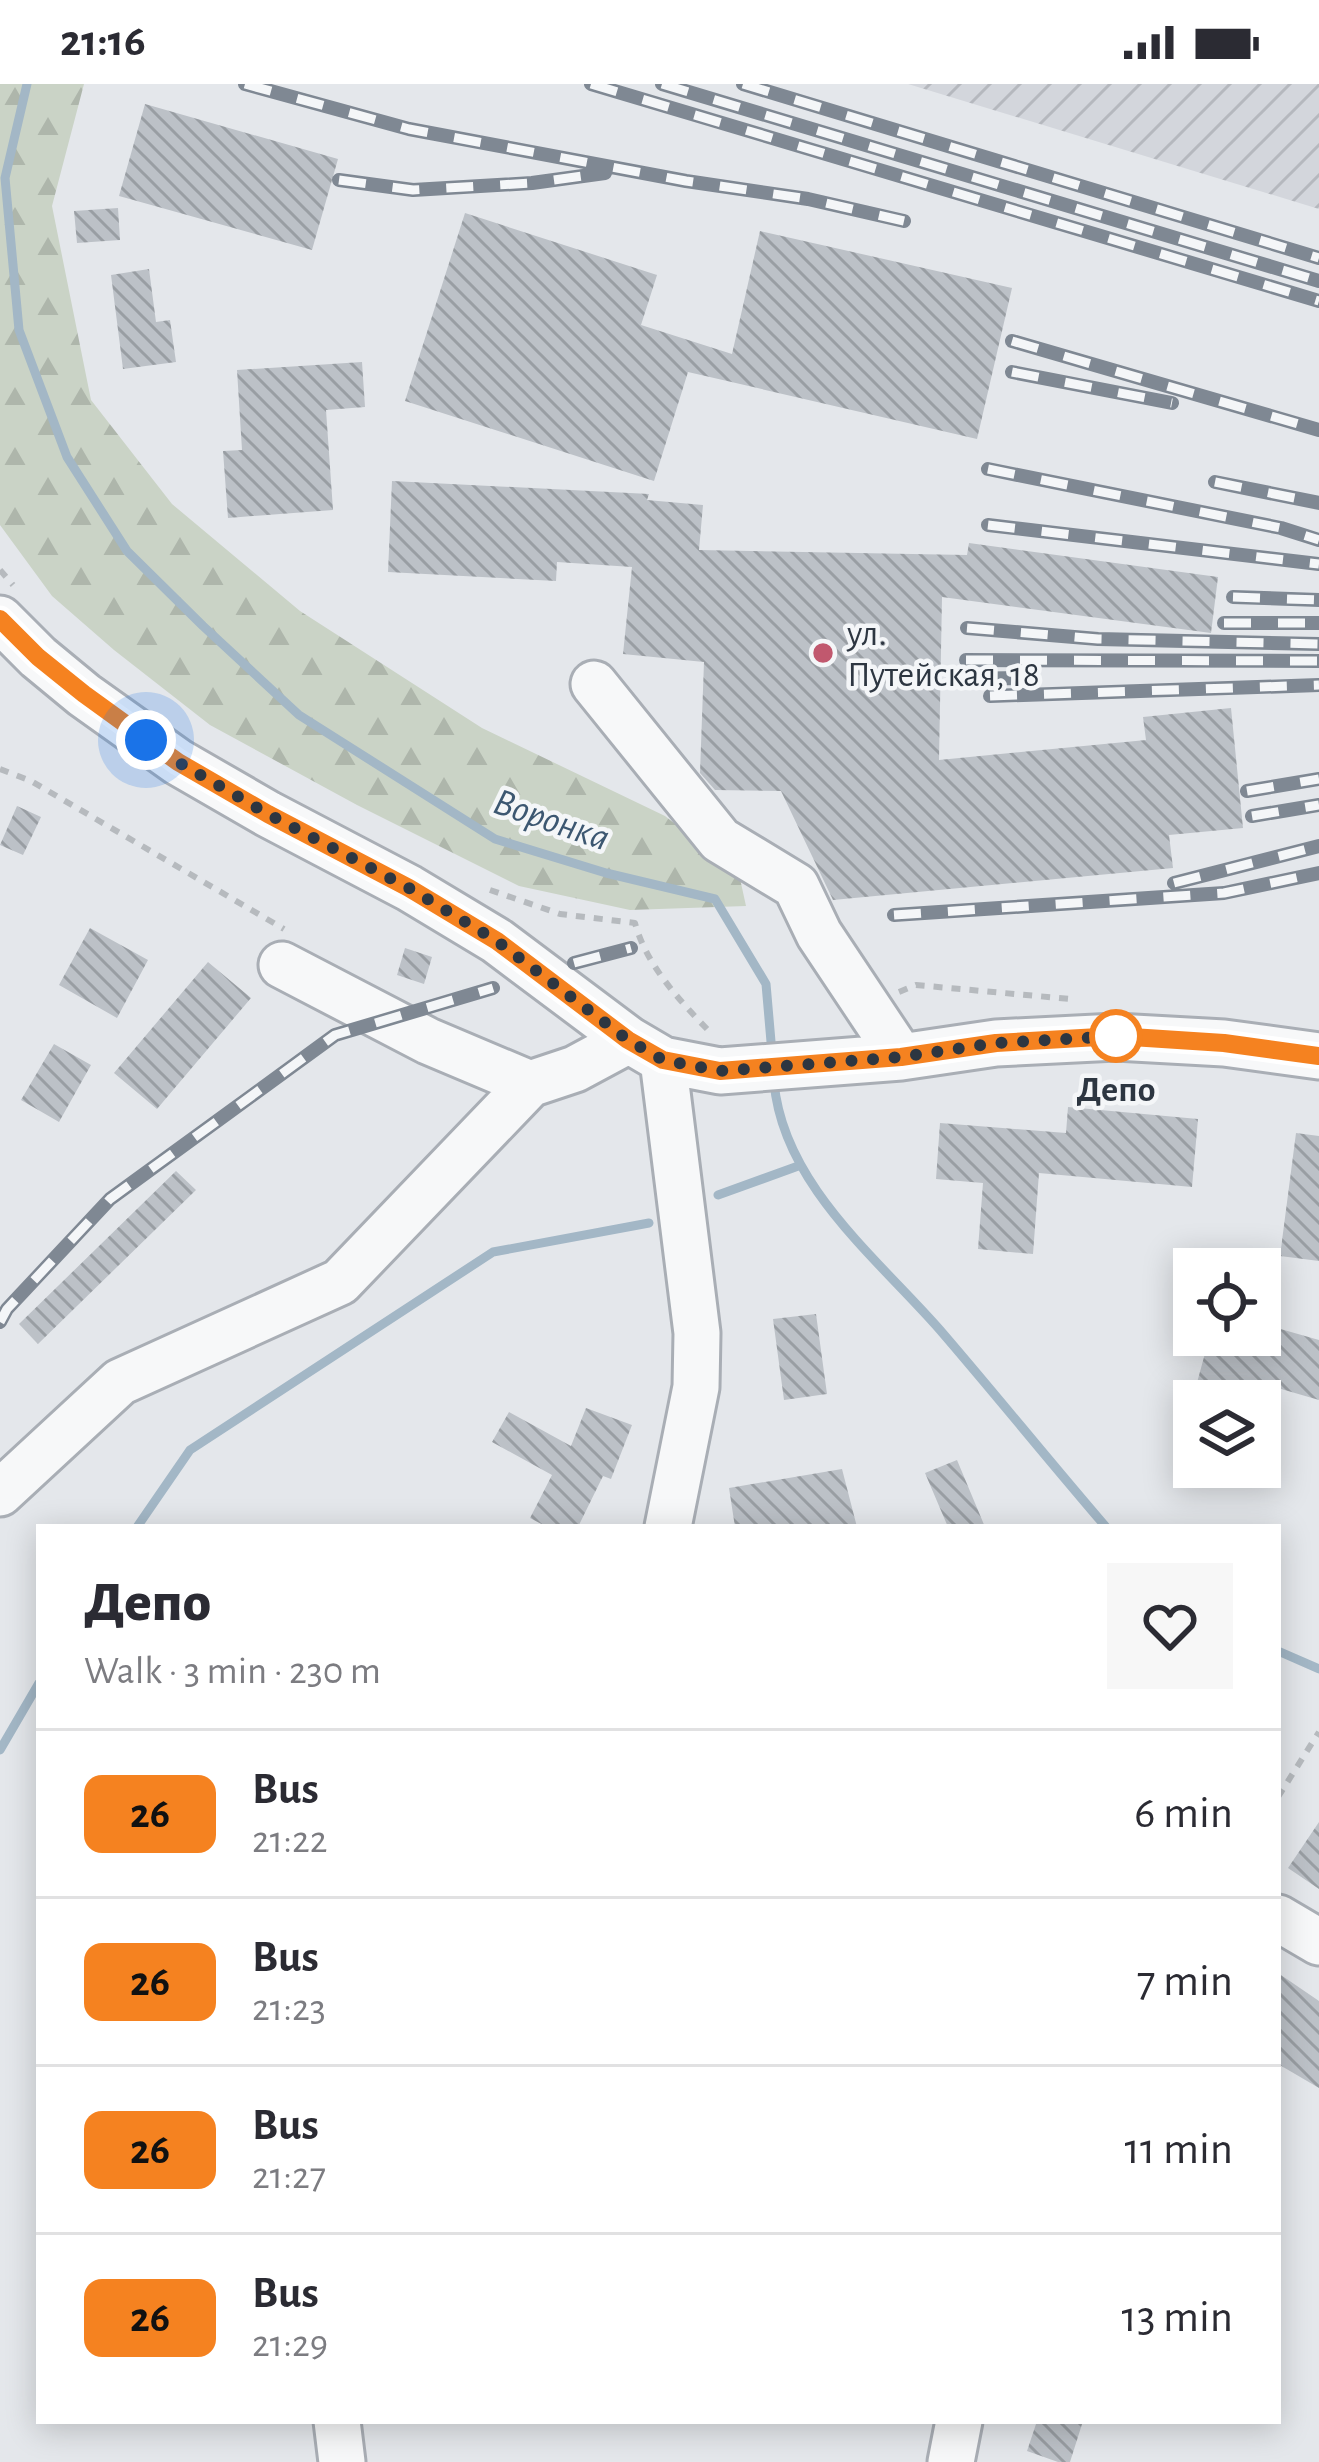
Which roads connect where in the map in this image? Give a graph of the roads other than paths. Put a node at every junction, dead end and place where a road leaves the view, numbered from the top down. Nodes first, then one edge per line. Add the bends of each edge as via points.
1 (7, 602) edge
2 (594, 684) dead end
3 (290, 951) road end
4 (646, 1050) junction
5 (1319, 1056) edge
6 (901, 1057) junction
7 (530, 1084) junction
8 (0, 1493) edge
9 (669, 1524) edge
10 (1281, 1920) edge
11 (1319, 1942) edge
12 (337, 2424) edge
13 (958, 2424) edge
14 (342, 2462) edge
15 (951, 2462) edge

1 - 4 street via 38,657 178,762 497,941
2 - 6 street via 720,840 796,886
3 - 7 street via 428,1041
4 - 6 street via 826,1064
4 - 7 street
4 - 9 street via 697,1333 696,1387
5 - 6 street via 1116,1036
7 - 8 street via 340,1282 120,1382
10 - 11 street
12 - 14 street
13 - 15 street

